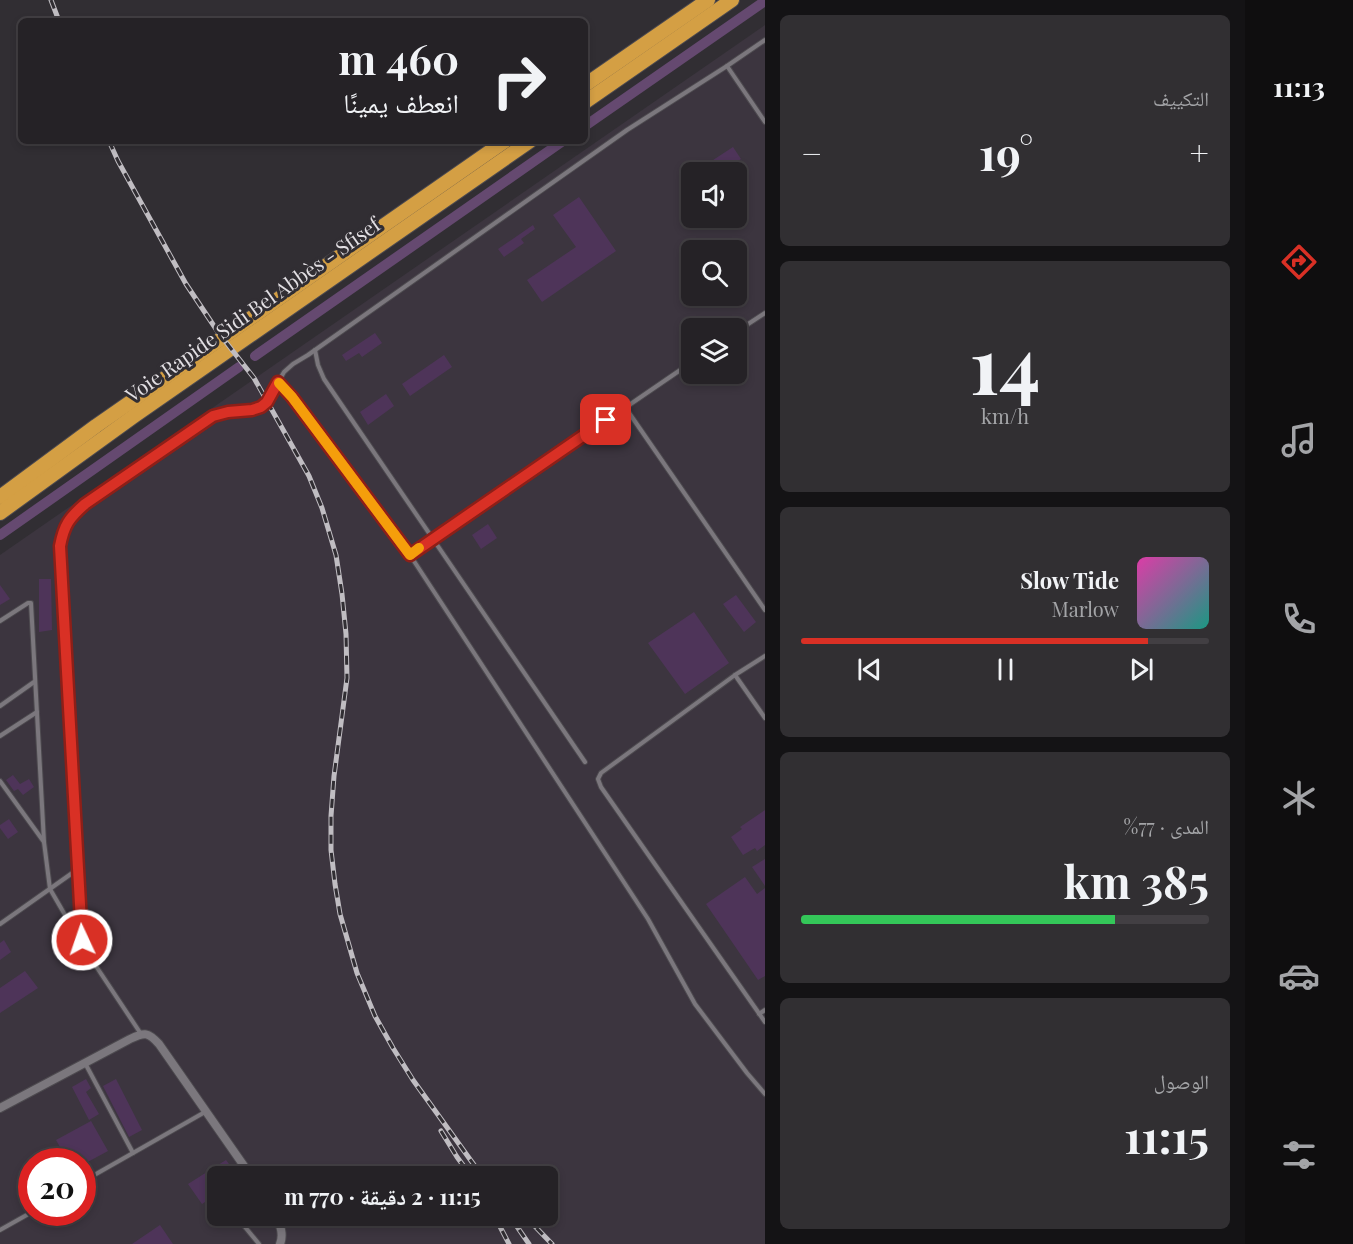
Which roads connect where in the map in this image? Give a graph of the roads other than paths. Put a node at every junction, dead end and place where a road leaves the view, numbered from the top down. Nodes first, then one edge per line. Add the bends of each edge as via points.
1 (708, 0) edge
2 (732, 0) edge
3 (765, 40) edge
4 (727, 66) junction
5 (588, 84) edge
6 (588, 100) edge
7 (765, 122) edge
8 (501, 144) edge
9 (526, 144) edge
10 (765, 313) edge
11 (747, 325) edge
12 (315, 350) junction
13 (681, 369) edge
14 (278, 382) junction
15 (625, 407) junction
16 (0, 497) edge
17 (0, 513) edge
18 (433, 538) junction
19 (410, 555) junction
20 (765, 610) edge
21 (0, 621) edge
22 (765, 656) edge
23 (735, 675) junction
24 (35, 681) junction
25 (0, 706) edge
26 (37, 711) junction
27 (765, 718) edge
28 (0, 736) edge
29 (585, 762) dead end
30 (0, 781) edge
31 (44, 842) junction
32 (78, 869) junction
33 (50, 889) junction
34 (0, 924) edge
35 (87, 954) junction
36 (765, 1010) edge
37 (759, 1014) junction
38 (765, 1022) edge
39 (141, 1034) junction
40 (84, 1063) junction
41 (765, 1094) edge
42 (0, 1108) edge
43 (206, 1111) junction
44 (133, 1153) junction
45 (244, 1166) edge
46 (96, 1174) edge
47 (18, 1220) edge
48 (280, 1226) edge
49 (245, 1227) dead end
50 (0, 1230) edge
51 (259, 1244) edge
52 (280, 1244) edge

1 - 5 highway
2 - 6 highway
3 - 4 lane
4 - 7 lane
4 - 12 lane via 627,130
8 - 16 highway, Voie Rapide Sidi Bel Abbès - Sfisef
9 - 17 highway, Voie Rapide Sidi Bel Abbès - Sfisef
10 - 11 lane
12 - 14 lane via 293,364
12 - 18 lane via 324,379
13 - 15 lane
14 - 19 lane
14 - 32 lane via 261,407 213,416 85,504 66,524 60,546
15 - 18 lane
15 - 20 lane
18 - 19 lane
18 - 29 lane
19 - 41 lane via 648,919 695,1005
21 - 24 lane via 31,603
22 - 23 lane
23 - 27 lane
23 - 37 lane via 598,779
24 - 25 lane
24 - 26 lane
26 - 28 lane
26 - 31 lane
30 - 31 lane
31 - 33 lane
32 - 33 lane
32 - 35 lane via 82,940
33 - 34 lane
33 - 35 lane
35 - 39 lane
36 - 37 lane
37 - 38 lane
39 - 40 street
39 - 43 street via 154,1038
40 - 42 street
40 - 44 lane
43 - 44 lane
43 - 45 street
44 - 46 lane
47 - 50 lane
48 - 52 street
49 - 51 lane

